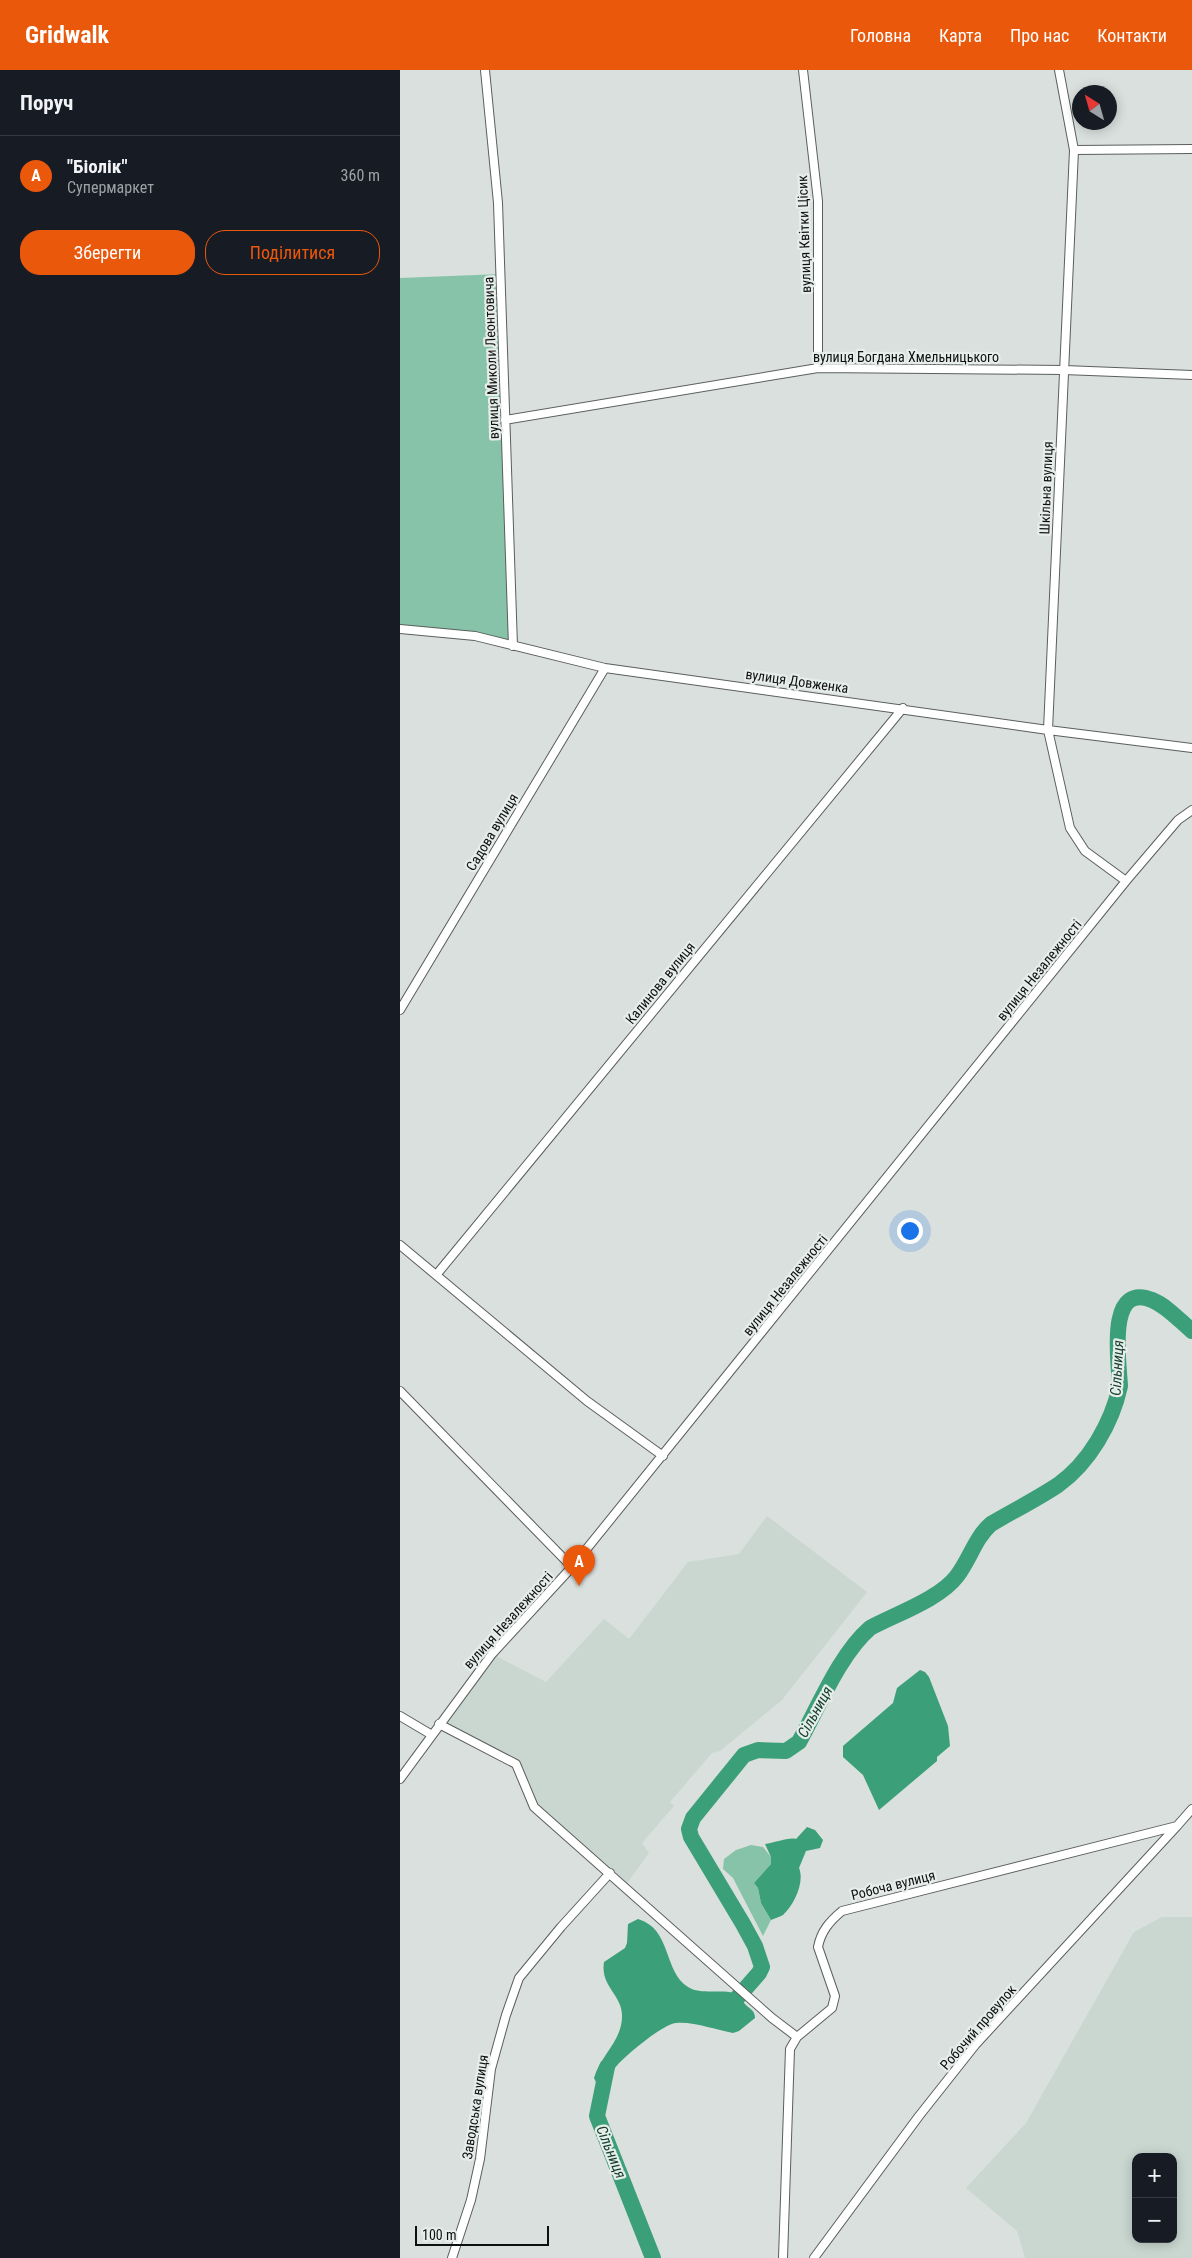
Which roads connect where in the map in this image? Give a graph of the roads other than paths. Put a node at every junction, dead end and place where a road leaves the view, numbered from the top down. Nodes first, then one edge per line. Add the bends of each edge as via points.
1 (485, 70) edge
2 (803, 70) edge
3 (1059, 70) edge
4 (1192, 149) edge
5 (1074, 150) junction
6 (818, 368) junction
7 (1064, 370) junction
8 (1192, 375) edge
9 (505, 420) junction
10 (400, 629) edge
11 (514, 646) junction
12 (605, 668) junction
13 (903, 708) junction
14 (1048, 730) junction
15 (1192, 748) edge
16 (1192, 810) edge
17 (1126, 881) junction
18 (400, 1010) edge
19 (400, 1245) edge
20 (437, 1274) junction
21 (400, 1391) edge
22 (663, 1456) junction
23 (572, 1567) junction
24 (400, 1716) edge
25 (439, 1724) junction
26 (432, 1735) junction
27 (400, 1779) edge
28 (1192, 1809) edge
29 (1177, 1826) junction
30 (610, 1873) junction
31 (797, 2037) junction
32 (452, 2258) edge
33 (783, 2258) edge
34 (814, 2258) edge

1 - 9 street, вулиця Миколи Леонтовича via 498,204
2 - 6 street, вулиця Квітки Цісик via 818,201
3 - 5 street, Шкільна вулиця
4 - 5 street
5 - 7 street, Шкільна вулиця
6 - 7 street, вулиця Богдана Хмельницького
6 - 9 street, вулиця Богдана Хмельницького
7 - 8 street, вулиця Богдана Хмельницького
7 - 14 street, Шкільна вулиця
9 - 11 street, вулиця Миколи Леонтовича
10 - 11 street, вулиця Довженка via 475,636
11 - 12 street, вулиця Довженка
12 - 13 street, вулиця Довженка
12 - 18 street, Садова вулиця
13 - 14 street, вулиця Довженка
13 - 20 street, Калинова вулиця
14 - 15 street, вулиця Довженка
14 - 17 street, Шкільна вулиця via 1070,828 1086,851
16 - 17 street, вулиця Незалежності via 1178,820
17 - 22 street, вулиця Незалежності
19 - 20 street
20 - 22 street via 588,1400
21 - 23 street
22 - 23 street, вулиця Незалежності
23 - 25 street, вулиця Незалежності via 492,1654
24 - 26 street
25 - 26 street, вулиця Незалежності
25 - 30 street via 516,1764 534,1807
26 - 27 street, вулиця Незалежності
28 - 29 street
29 - 31 street, Робоча вулиця via 842,1911 830,1921 818,1947 835,1996 832,2008
29 - 34 street, Робочий провулок via 976,2044
30 - 31 street
30 - 32 street, Заводська вулиця via 520,1978 491,2069 480,2159
31 - 33 street via 790,2049

